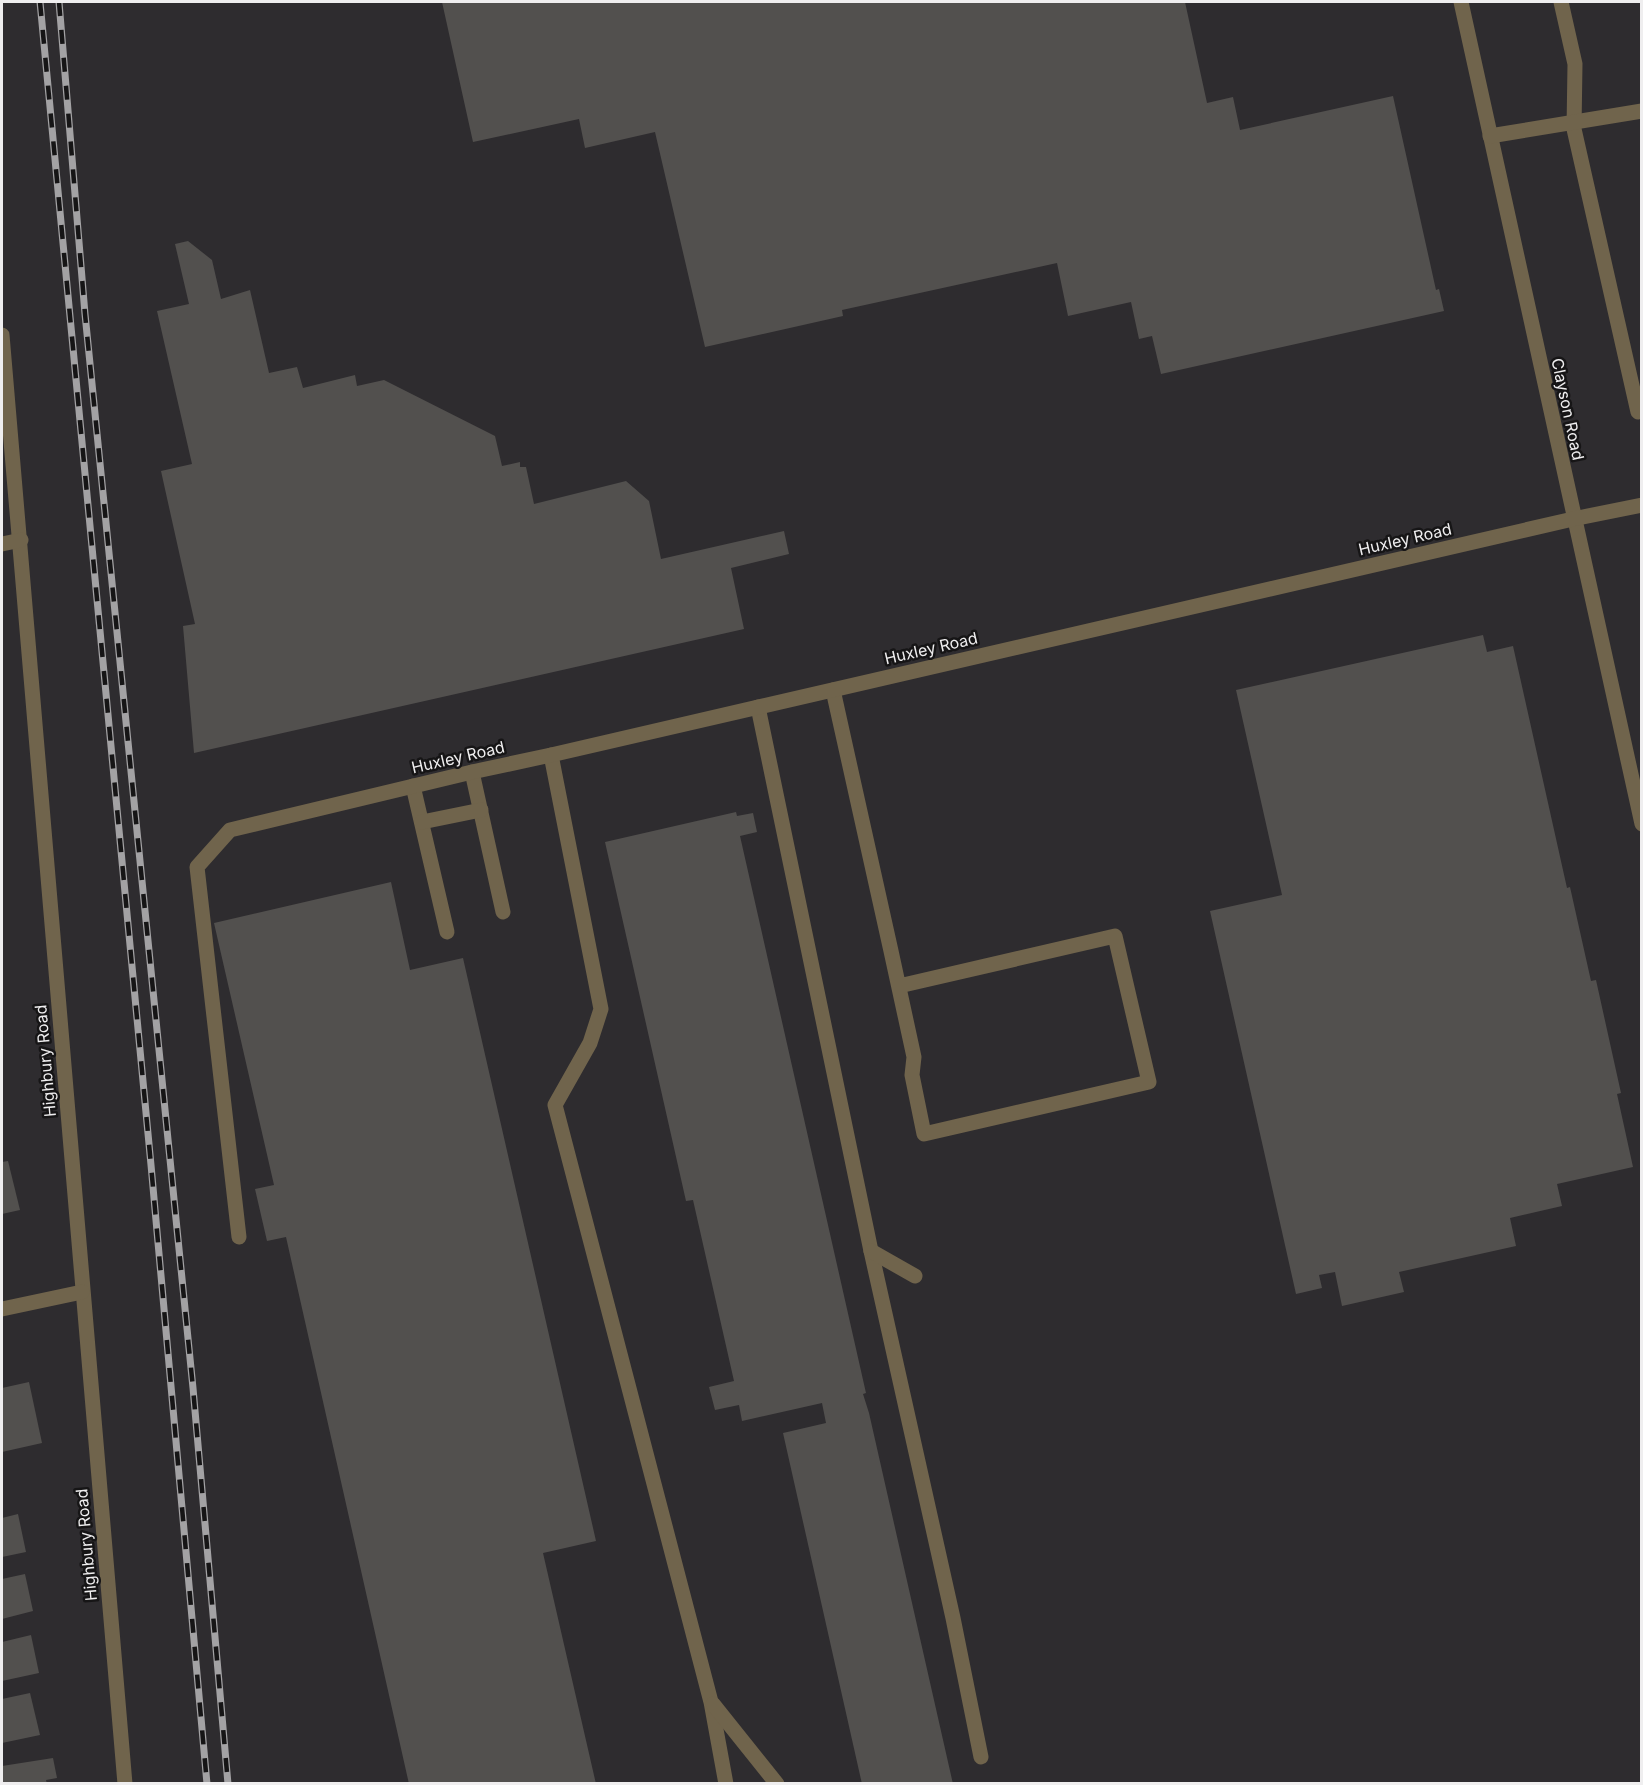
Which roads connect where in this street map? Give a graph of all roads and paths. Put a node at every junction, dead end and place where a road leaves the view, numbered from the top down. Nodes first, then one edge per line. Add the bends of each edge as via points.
1 (1461, 2) edge
2 (1561, 2) edge
3 (1641, 111) edge
4 (1574, 123) junction
5 (1490, 136) junction
6 (2, 334) edge
7 (1638, 412) dead end
8 (1641, 505) edge
9 (1574, 519) junction
10 (21, 540) junction
11 (2, 544) edge
12 (833, 690) junction
13 (758, 707) junction
14 (551, 755) junction
15 (472, 772) junction
16 (414, 786) junction
17 (481, 810) junction
18 (422, 822) junction
19 (1641, 824) edge
20 (503, 912) dead end
21 (447, 932) dead end
22 (899, 986) junction
23 (239, 1237) dead end
24 (871, 1251) junction
25 (915, 1276) dead end
26 (82, 1292) junction
27 (2, 1309) edge
28 (711, 1702) junction
29 (981, 1757) dead end
30 (125, 1784) edge
31 (726, 1784) edge
32 (777, 1784) edge

1 - 5 street, Clayson Road
2 - 4 street via 1575,64
3 - 4 street
4 - 5 street
4 - 7 street
5 - 9 street, Clayson Road
6 - 10 street, Highbury Road
8 - 9 street, Huxley Road
9 - 12 street, Huxley Road
9 - 19 street, Clayson Road
10 - 11 street
10 - 26 street, Highbury Road
12 - 13 street, Huxley Road
12 - 22 street
13 - 14 street, Huxley Road
13 - 24 street
14 - 15 street, Huxley Road
14 - 28 street via 601,1009 590,1043 555,1105
15 - 16 street, Huxley Road
15 - 17 street
16 - 18 street
16 - 23 street, Huxley Road via 230,830 197,867
17 - 18 street
17 - 20 street
18 - 21 street
22 - 22 street via 924,1134 1149,1082 1115,936
24 - 25 street
24 - 29 street
26 - 27 street
26 - 30 street, Highbury Road
28 - 31 street
28 - 32 street

